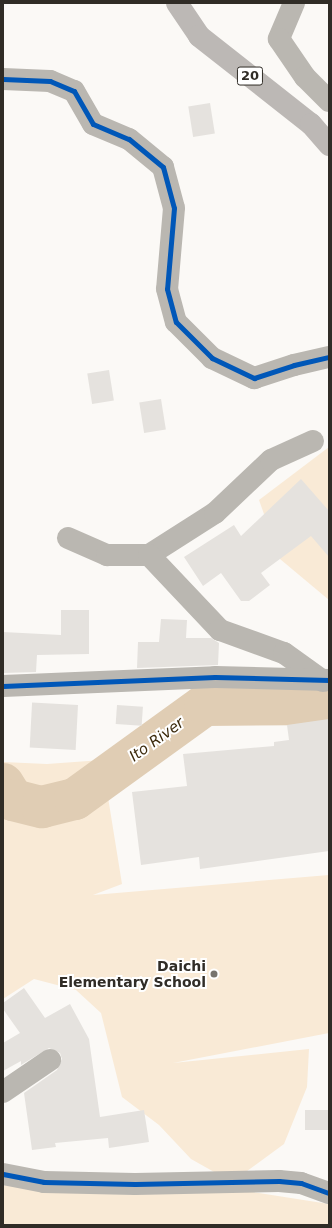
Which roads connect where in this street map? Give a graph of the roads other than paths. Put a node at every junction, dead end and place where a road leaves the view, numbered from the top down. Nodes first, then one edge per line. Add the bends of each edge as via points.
1 (177, 3) edge
2 (294, 3) edge
3 (3, 79) edge
4 (329, 101) edge
5 (329, 145) edge
6 (329, 357) edge
7 (313, 440) dead end
8 (68, 538) dead end
9 (149, 555) junction
10 (326, 680) edge
11 (3, 686) edge
12 (50, 1060) dead end
13 (3, 1092) edge
14 (3, 1174) edge
15 (329, 1193) edge

1 - 5 main road, 20 via 199,36 311,124
2 - 4 street via 279,39 305,76
3 - 6 street via 50,81 74,91 93,124 129,139 163,167 174,208 167,289 176,322 212,358 254,378 294,364
7 - 9 street via 271,460 215,513
8 - 9 street via 107,554
9 - 10 street via 220,630 284,653
10 - 11 street via 215,677
12 - 13 street
14 - 15 street via 44,1182 279,1181 301,1183

